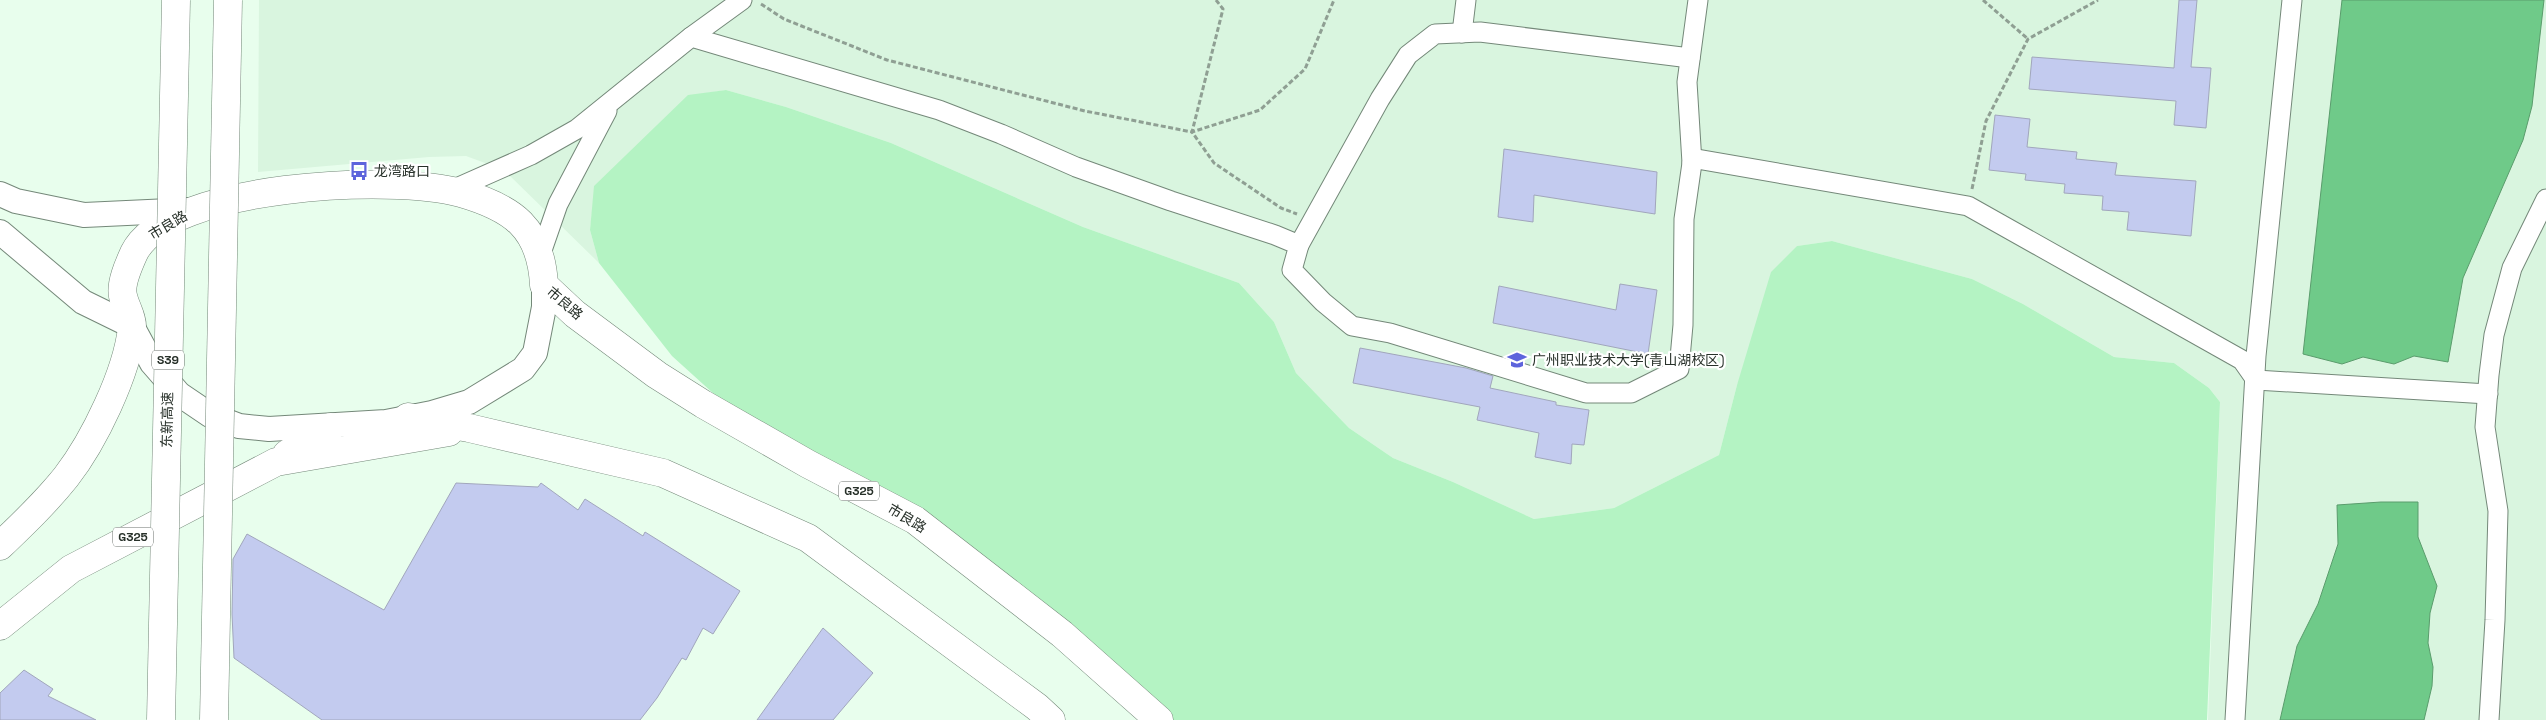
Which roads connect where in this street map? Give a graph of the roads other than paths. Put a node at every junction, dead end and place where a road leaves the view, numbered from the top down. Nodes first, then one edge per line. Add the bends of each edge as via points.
1 (176, 0) edge
2 (228, 0) edge
3 (742, 0) edge
4 (1466, 0) edge
5 (1698, 0) edge
6 (2292, 0) edge
7 (1462, 33) junction
8 (691, 37) junction
9 (1690, 58) junction
10 (614, 101) junction
11 (1692, 163) junction
12 (452, 190) junction
13 (0, 194) edge
14 (2546, 200) edge
15 (193, 210) junction
16 (0, 232) edge
17 (1299, 245) junction
18 (540, 256) junction
19 (544, 285) junction
20 (132, 326) junction
21 (2256, 380) junction
22 (2488, 394) junction
23 (408, 418) junction
24 (332, 427) junction
25 (468, 428) junction
26 (276, 462) junction
27 (0, 546) edge
28 (0, 626) edge
29 (161, 720) edge
30 (214, 720) edge
31 (1051, 720) edge
32 (1159, 720) edge
33 (2235, 720) edge
34 (2489, 720) edge

1 - 29 highway, 东新高速 / S39, bridge
2 - 30 highway, bridge
3 - 8 street
4 - 7 street
5 - 9 street
6 - 21 street
7 - 9 street via 1480,32
7 - 17 street via 1435,34 1408,55
8 - 10 street
8 - 17 street via 939,110 1076,167
9 - 11 street via 1687,82
10 - 12 street via 576,129 538,150
10 - 18 street via 558,204
11 - 17 street via 1684,219 1683,325 1679,369 1631,393 1586,393 1390,332 1352,326 1292,270
11 - 21 street via 1697,159 1968,206 2242,360
12 - 15 highway, 市良路 via 391,185 292,188 236,197
12 - 18 highway, 市良路 via 489,201 515,217 532,236
13 - 15 street via 16,201 84,216
14 - 22 street via 2512,268 2494,335
15 - 20 highway, 市良路 via 148,233 134,252 122,294
16 - 20 street via 83,302
18 - 19 highway, 市良路
19 - 23 street via 540,336 535,353 522,369 469,402
19 - 32 highway, 市良路 / G325 via 575,314 703,404 915,520 1062,634
20 - 24 street via 152,363 173,388 210,414 239,426 269,429
20 - 27 highway via 121,372 100,422 66,476
21 - 22 street
21 - 33 street
22 - 34 street via 2485,427 2498,511
23 - 24 street
23 - 25 highway
24 - 26 highway
25 - 26 highway, G325
25 - 31 highway, G325 via 663,473 808,538
26 - 28 highway, G325 via 71,569

